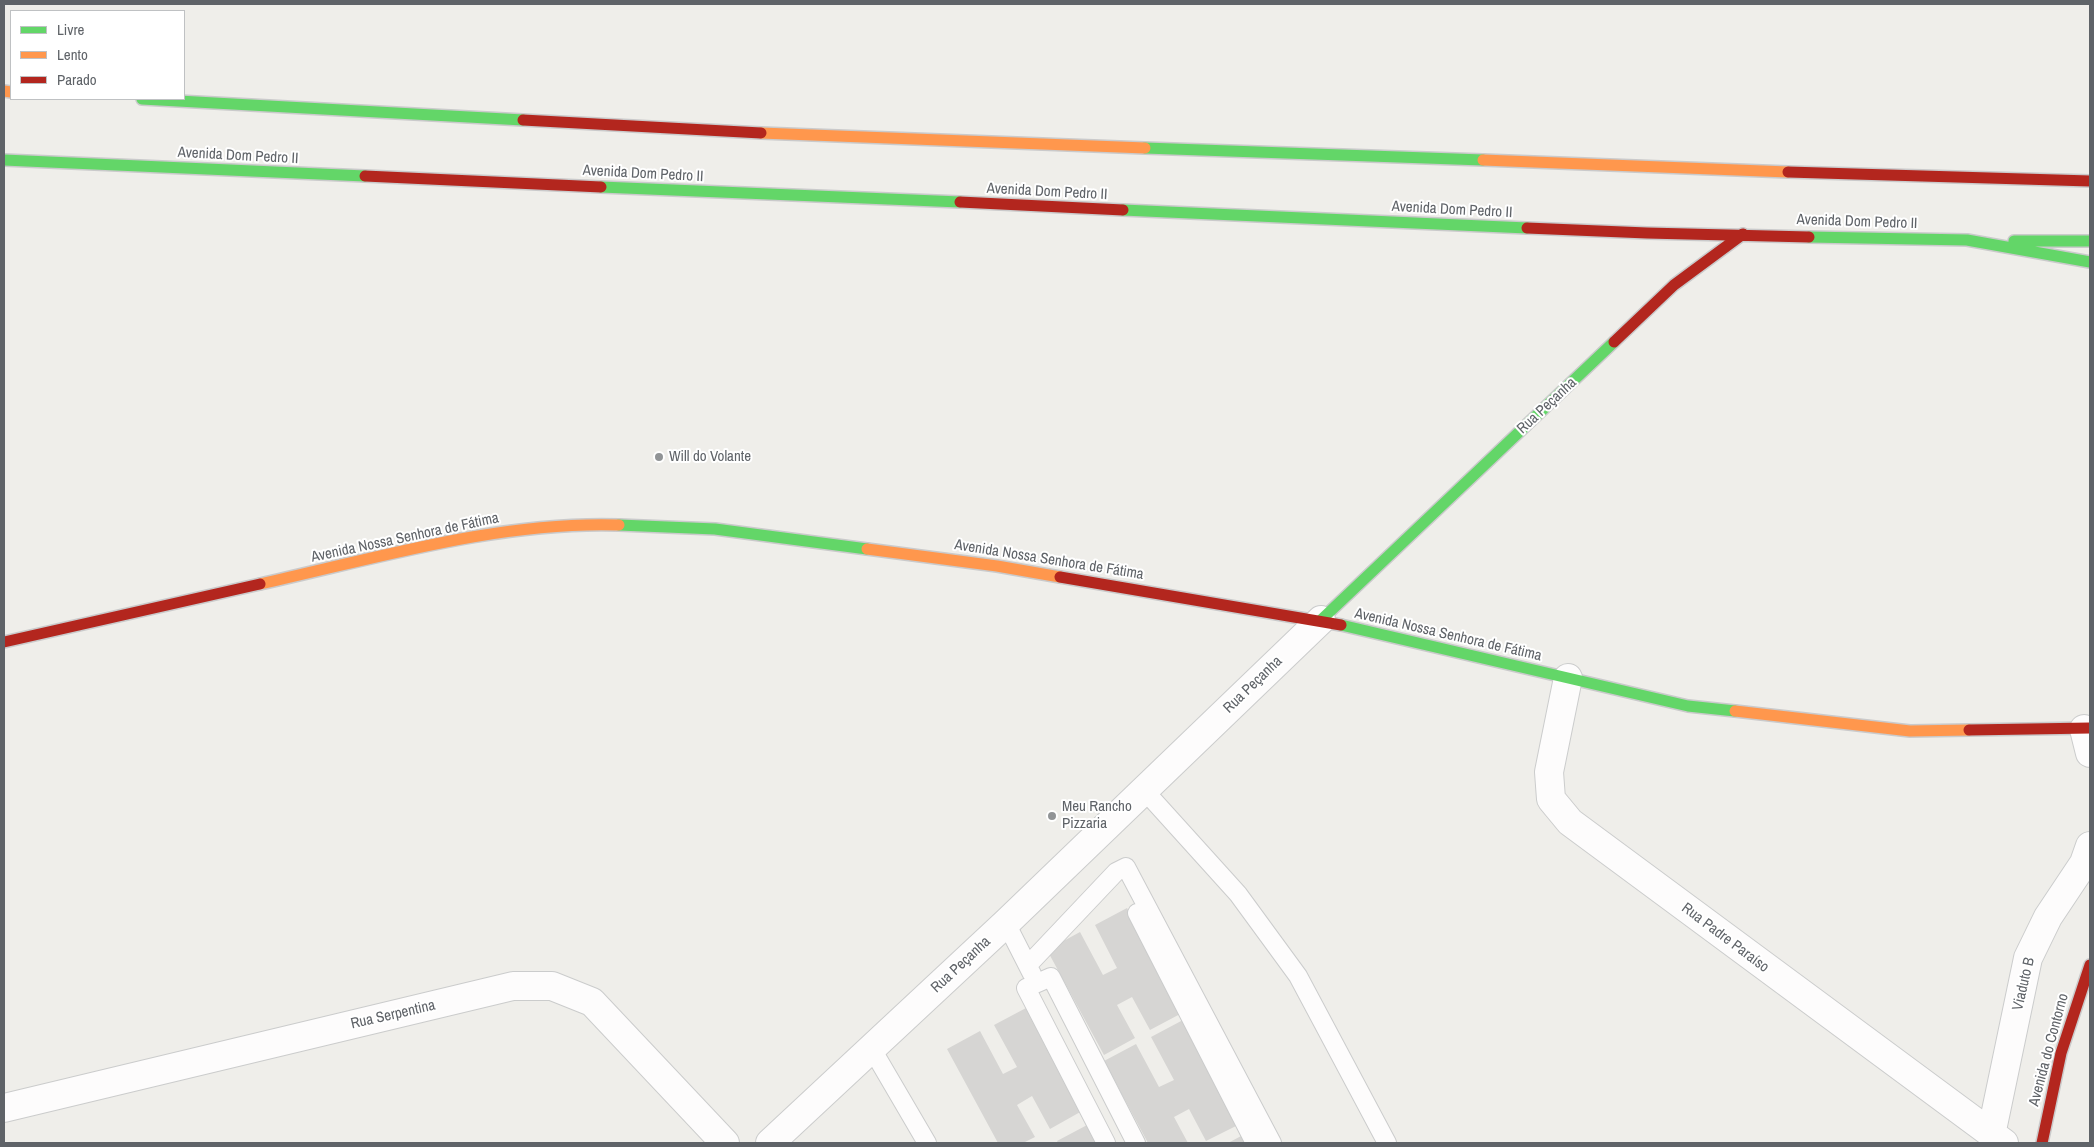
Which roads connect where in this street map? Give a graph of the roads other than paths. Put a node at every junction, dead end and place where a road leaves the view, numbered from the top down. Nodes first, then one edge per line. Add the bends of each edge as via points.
1 (160, 100) edge
2 (4, 160) edge
3 (2090, 180) edge
4 (1743, 234) junction
5 (1968, 240) junction
6 (2090, 241) edge
7 (2090, 262) edge
8 (1321, 620) junction
9 (4, 642) edge
10 (1568, 678) junction
11 (2088, 737) edge
12 (1144, 790) junction
13 (2090, 846) edge
14 (1116, 872) junction
15 (1006, 923) junction
16 (2090, 965) edge
17 (1028, 966) junction
18 (1037, 984) junction
19 (872, 1048) junction
20 (4, 1108) edge
21 (1998, 1139) edge
22 (725, 1143) edge
23 (770, 1143) edge
24 (927, 1143) edge
25 (1106, 1143) edge
26 (1136, 1143) edge
27 (1255, 1143) edge
28 (1272, 1143) edge
29 (1387, 1143) edge
30 (2042, 1143) edge

1 - 3 main road via 784,134 1928,177
2 - 4 main road, Avenida Dom Pedro II via 1648,234
4 - 5 main road, Avenida Dom Pedro II
4 - 8 main road, Rua Peçanha via 1674,285
5 - 6 main road, Avenida Dom Pedro II
5 - 7 main road
8 - 9 main road, Avenida Nossa Senhora de Fátima via 997,566 715,529 582,524 489,533
8 - 10 main road, Avenida Nossa Senhora de Fátima
8 - 12 street, Rua Peçanha
10 - 11 main road, Avenida Nossa Senhora de Fátima via 1688,706 1910,731
10 - 21 street, Rua Padre Paraíso via 1549,772 1551,799 1570,822
12 - 15 street, Rua Peçanha
12 - 29 lane via 1238,894 1298,976
13 - 21 street, Viaduto B via 2084,863 2048,917 2028,958
14 - 17 lane
14 - 27 lane
14 - 28 lane via 1126,866
15 - 17 lane
15 - 19 street, Rua Peçanha
16 - 30 main road, Avenida do Contorno via 2071,1014 2048,1102
17 - 18 lane
18 - 25 lane via 1026,988
18 - 26 lane via 1051,977
19 - 23 street, Rua Peçanha
19 - 24 lane
20 - 22 street, Rua Serpentina via 513,986 552,986 592,1002

